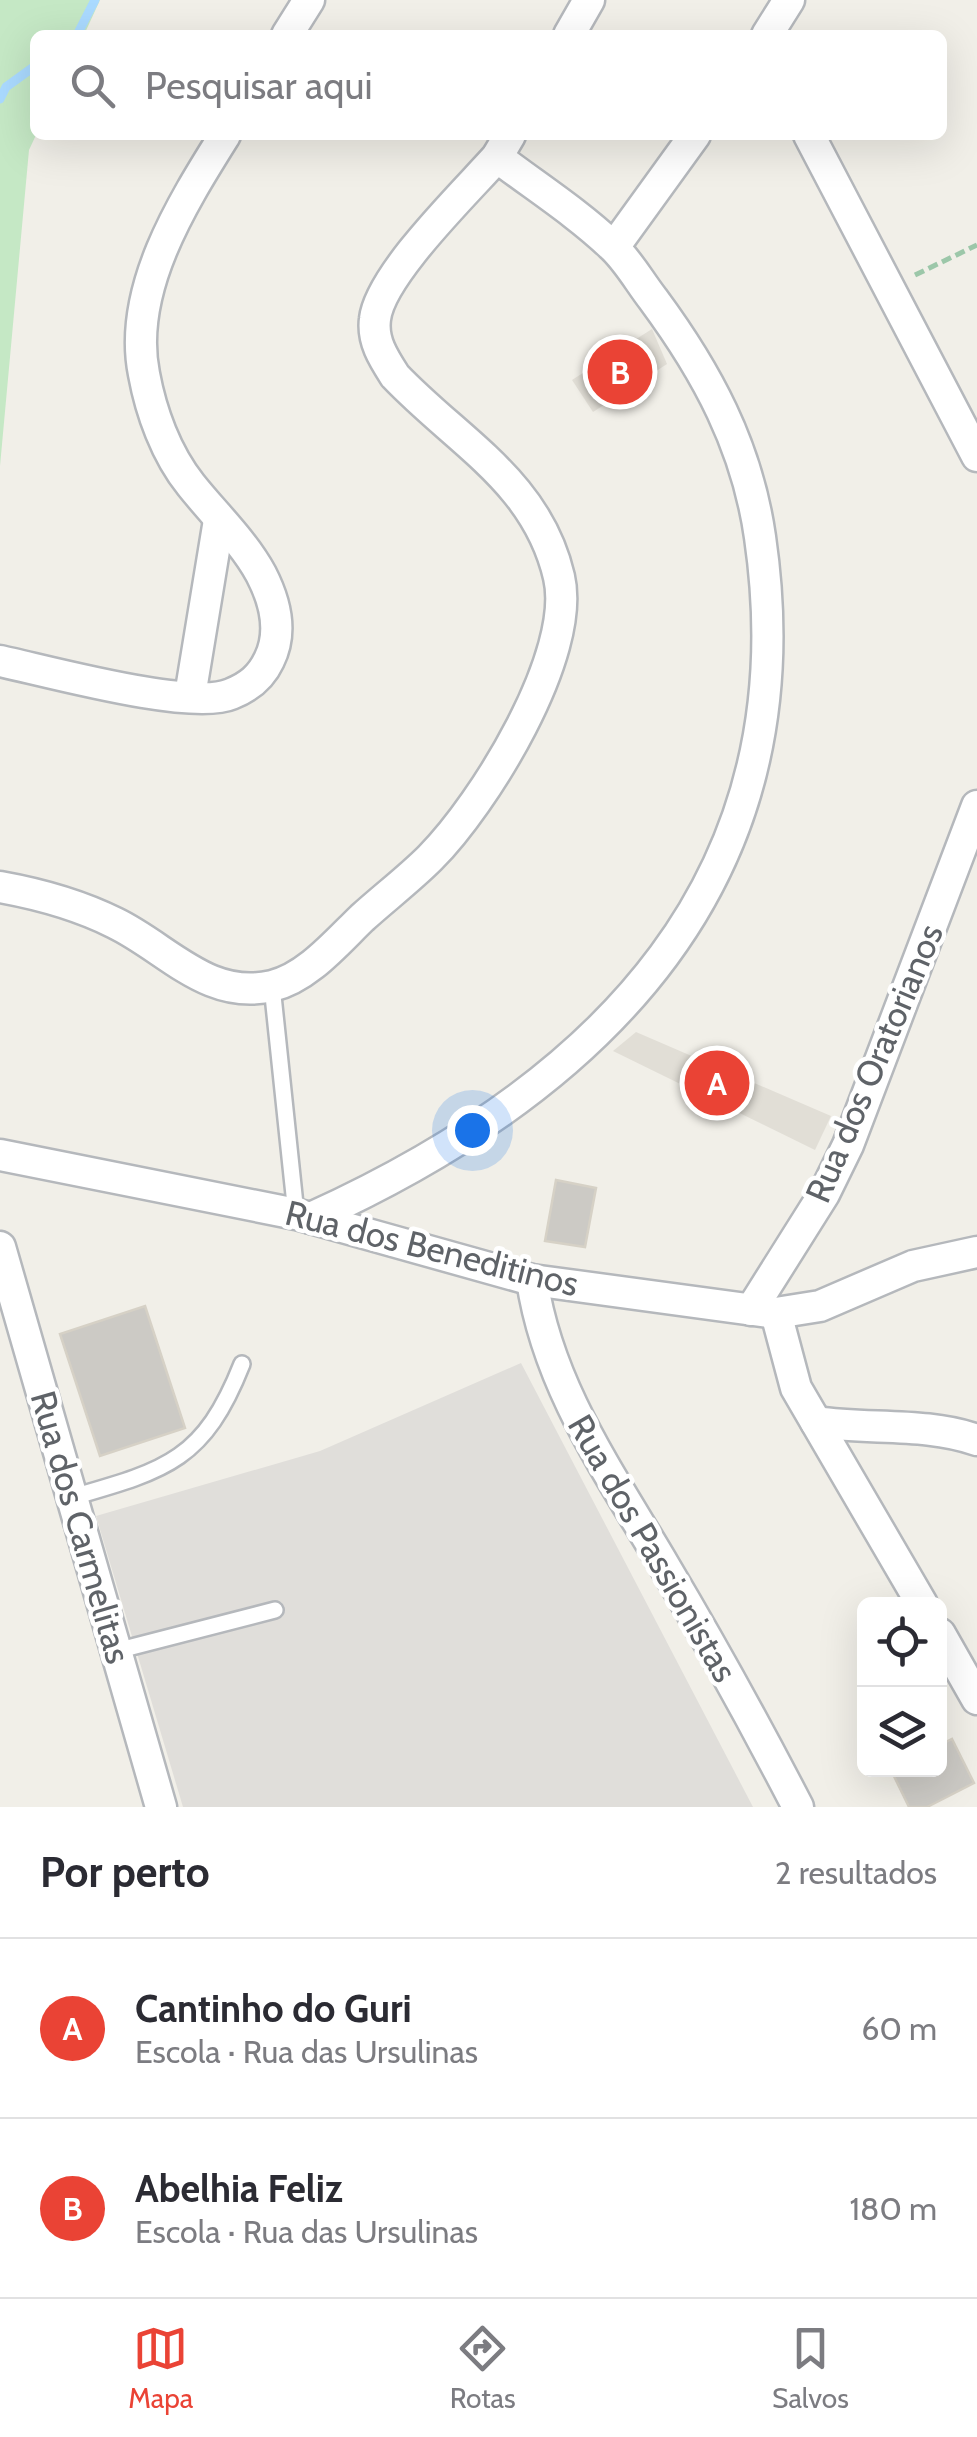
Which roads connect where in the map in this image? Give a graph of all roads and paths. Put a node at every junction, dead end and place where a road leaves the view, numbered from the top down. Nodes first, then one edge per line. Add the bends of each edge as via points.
1 (309, 0) edge
2 (589, 0) edge
3 (789, 0) edge
4 (290, 30) edge
5 (572, 30) edge
6 (770, 30) edge
7 (222, 140) edge
8 (691, 140) edge
9 (813, 140) edge
10 (503, 146) edge
11 (977, 245) edge
12 (614, 247) junction
13 (890, 288) junction
14 (977, 456) edge
15 (219, 520) junction
16 (0, 661) edge
17 (190, 696) junction
18 (977, 806) edge
19 (0, 887) edge
20 (272, 986) junction
21 (0, 1155) edge
22 (303, 1216) junction
23 (0, 1247) edge
24 (977, 1252) edge
25 (532, 1280) junction
26 (764, 1311) junction
27 (242, 1364) dead end
28 (816, 1422) junction
29 (977, 1440) edge
30 (73, 1497) junction
31 (918, 1597) edge
32 (275, 1610) dead end
33 (947, 1646) edge
34 (116, 1651) junction
35 (977, 1699) edge
36 (162, 1807) edge
37 (798, 1807) edge

1 - 4 street
2 - 5 street
3 - 6 street
7 - 15 street via 166,236 144,314 143,352 163,438
8 - 12 street
9 - 13 street
10 - 12 street
10 - 20 street via 382,291 374,322 379,352 395,376 534,509 559,577 562,624 504,760 458,825 329,950
11 - 13 path
12 - 22 street via 705,375 732,424 746,470 769,625 748,791 699,906 628,1000 578,1048 470,1133 414,1167
13 - 14 street
15 - 17 street
15 - 17 street via 260,573 276,611 276,647 261,677 228,696
16 - 17 street
18 - 26 street, Rua dos Oratorianos via 848,1145
19 - 20 street via 115,922 219,984
20 - 22 lane
21 - 22 street, Rua dos Beneditinos
22 - 25 street, Rua dos Beneditinos
23 - 30 street, Rua dos Carmelitas
24 - 26 street, Rua dos Beneditinos via 913,1266 820,1306
25 - 26 street, Rua dos Beneditinos
25 - 37 street, Rua dos Passionistas via 548,1350 577,1421
26 - 28 street
27 - 30 lane via 225,1407 195,1446 172,1464
28 - 29 street via 940,1430
28 - 31 street
30 - 34 street, Rua dos Carmelitas
32 - 34 lane
33 - 35 street
34 - 36 street, Rua dos Carmelitas

